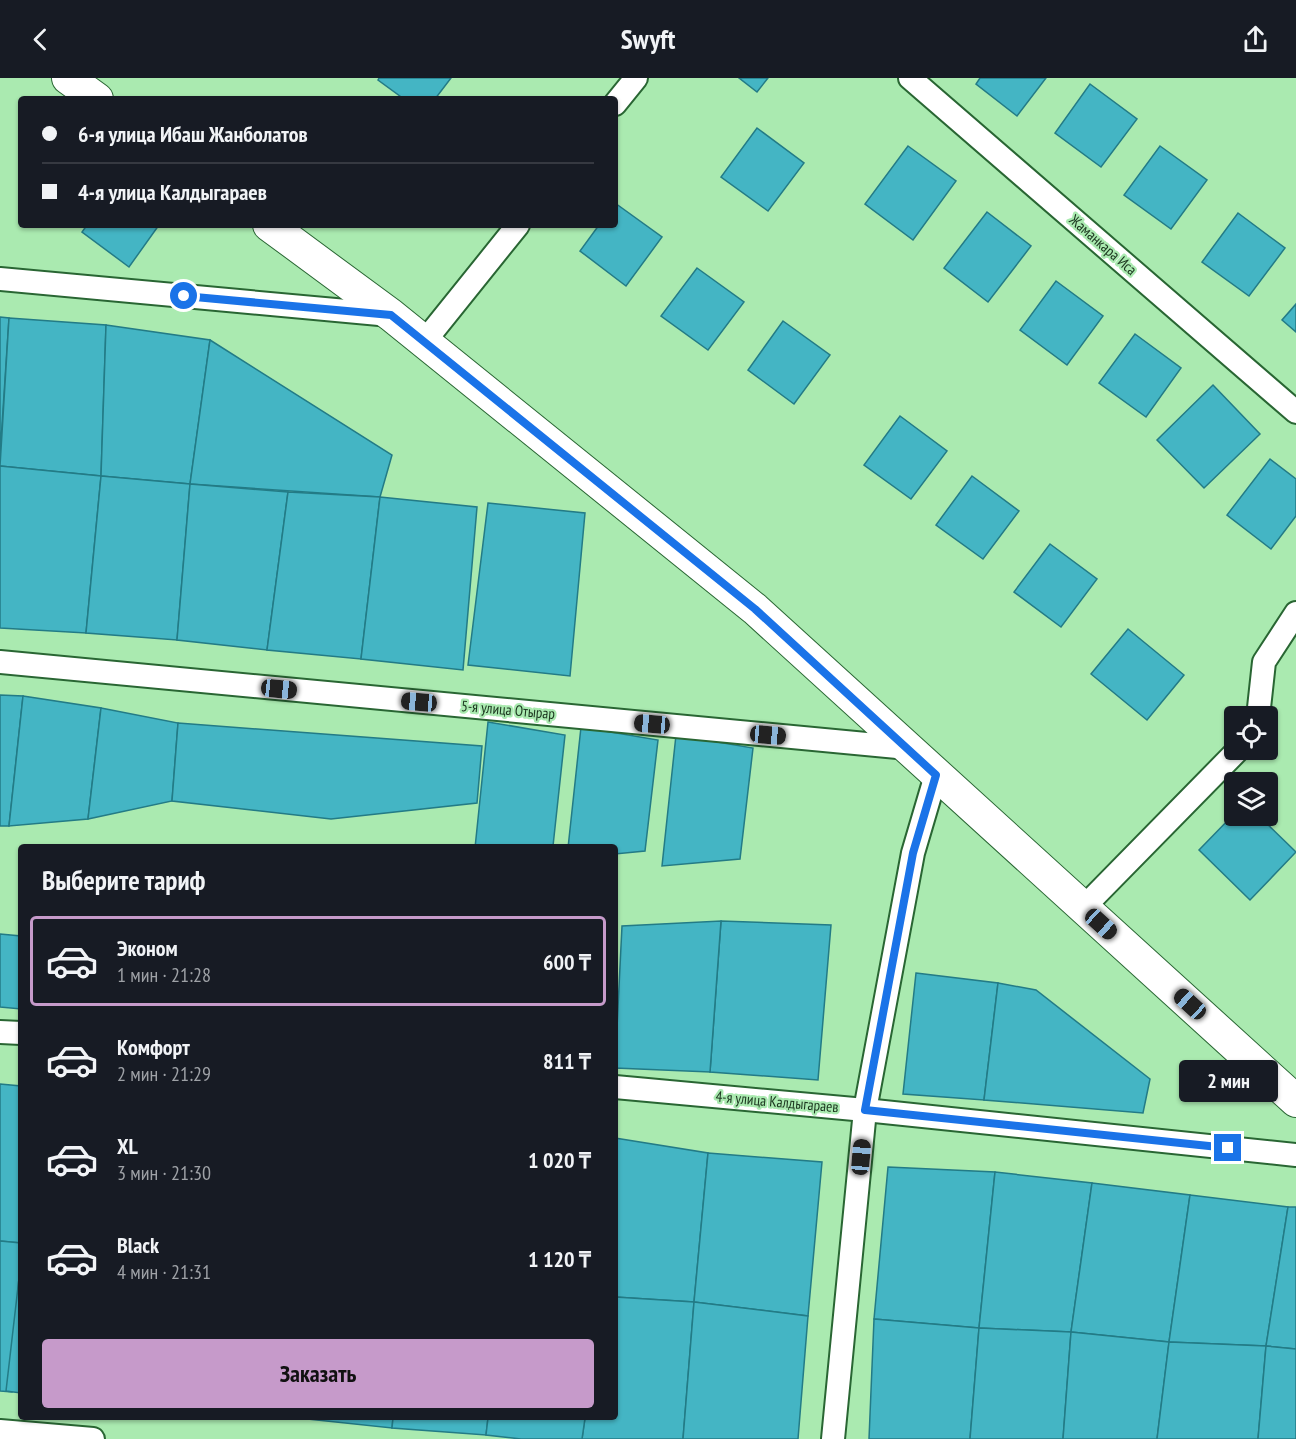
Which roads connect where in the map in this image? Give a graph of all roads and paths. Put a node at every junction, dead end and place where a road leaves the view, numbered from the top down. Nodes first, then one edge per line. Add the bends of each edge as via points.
1 (68, 78) edge
2 (636, 78) edge
3 (910, 78) edge
4 (93, 96) edge
5 (618, 100) edge
6 (273, 228) edge
7 (516, 228) edge
8 (0, 279) edge
9 (391, 315) junction
10 (424, 342) junction
11 (1296, 412) edge
12 (1296, 613) edge
13 (0, 662) edge
14 (1259, 706) edge
15 (908, 748) junction
16 (1228, 760) edge
17 (936, 775) junction
18 (1083, 908) junction
19 (0, 1032) edge
20 (18, 1034) edge
21 (618, 1087) edge
22 (1296, 1101) edge
23 (865, 1110) junction
24 (1296, 1155) edge
25 (0, 1431) edge
26 (93, 1439) edge
27 (833, 1439) edge

1 - 4 main road
2 - 5 street
3 - 11 street, Жаманкара Иса
6 - 9 main road
7 - 10 street
8 - 9 street
9 - 10 main road
10 - 15 main road via 755,609
12 - 14 street via 1264,662
13 - 15 street, 5-я улица Отырар
15 - 17 main road
16 - 18 street
17 - 18 main road
17 - 23 street via 913,853
18 - 22 main road
19 - 20 street
21 - 23 street, 4-я улица Калдыгараев
23 - 24 street, 4-я улица Калдыгараев
23 - 27 street
25 - 26 street

